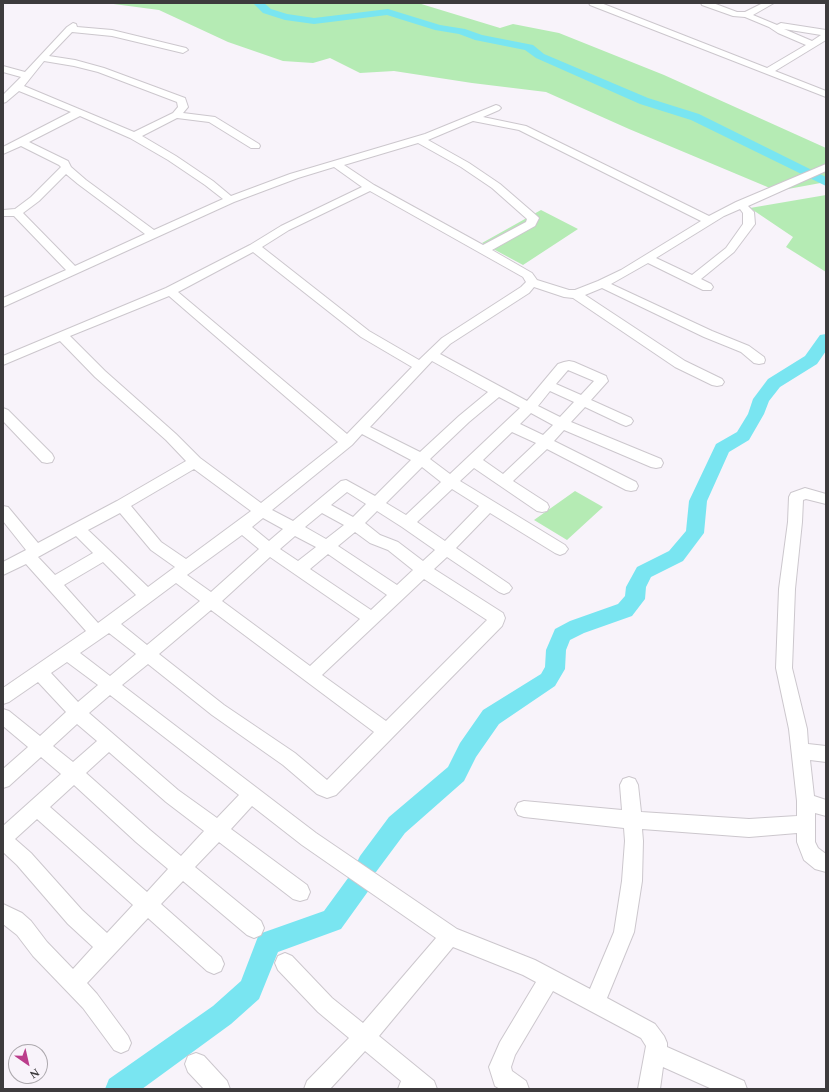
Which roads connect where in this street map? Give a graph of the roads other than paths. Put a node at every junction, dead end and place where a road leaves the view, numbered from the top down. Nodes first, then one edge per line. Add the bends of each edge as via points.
1 (593, 3) edge
2 (705, 3) edge
3 (770, 3) edge
4 (746, 15) junction
5 (772, 25) junction
6 (826, 34) edge
7 (812, 44) junction
8 (183, 50) dead end
9 (42, 58) junction
10 (3, 69) edge
11 (768, 71) junction
12 (28, 76) junction
13 (18, 88) junction
14 (826, 94) edge
15 (3, 100) edge
16 (496, 108) dead end
17 (79, 112) junction
18 (176, 115) junction
19 (473, 118) junction
20 (134, 136) junction
21 (419, 139) junction
22 (21, 142) junction
23 (255, 146) dead end
24 (3, 151) edge
25 (336, 164) junction
26 (826, 167) edge
27 (66, 168) junction
28 (370, 187) junction
29 (230, 200) junction
30 (740, 204) junction
31 (3, 213) edge
32 (16, 213) junction
33 (710, 221) junction
34 (153, 235) junction
35 (254, 247) junction
36 (484, 250) junction
37 (648, 258) junction
38 (74, 271) junction
39 (692, 280) junction
40 (532, 282) junction
41 (602, 284) junction
42 (707, 287) dead end
43 (170, 291) junction
44 (576, 294) junction
45 (3, 303) edge
46 (62, 335) junction
47 (431, 355) junction
48 (760, 360) dead end
49 (3, 361) edge
50 (420, 366) junction
51 (717, 382) dead end
52 (548, 385) junction
53 (498, 391) junction
54 (583, 400) junction
55 (529, 407) junction
56 (3, 412) edge
57 (626, 421) dead end
58 (561, 423) junction
59 (511, 426) junction
60 (361, 428) junction
61 (544, 441) junction
62 (347, 442) junction
63 (47, 458) dead end
64 (421, 460) junction
65 (474, 461) junction
66 (195, 462) junction
67 (656, 463) dead end
68 (504, 481) junction
69 (451, 482) junction
70 (631, 486) dead end
71 (826, 499) edge
72 (375, 503) junction
73 (122, 505) junction
74 (489, 505) junction
75 (320, 506) junction
76 (542, 507) dead end
77 (3, 511) edge
78 (261, 511) junction
79 (407, 523) junction
80 (354, 524) junction
81 (242, 527) junction
82 (77, 528) junction
83 (294, 528) junction
84 (327, 546) junction
85 (269, 549) junction
86 (446, 549) junction
87 (560, 549) dead end
88 (32, 554) junction
89 (104, 554) junction
90 (3, 569) edge
91 (299, 569) junction
92 (423, 570) junction
93 (181, 571) junction
94 (53, 584) junction
95 (504, 588) dead end
96 (398, 594) junction
97 (147, 596) junction
98 (211, 600) junction
99 (371, 618) junction
100 (103, 628) junction
101 (67, 652) junction
102 (146, 653) junction
103 (39, 672) junction
104 (311, 674) junction
105 (110, 686) junction
106 (3, 697) edge
107 (77, 713) junction
108 (3, 716) edge
109 (387, 732) junction
110 (108, 741) junction
111 (39, 746) junction
112 (800, 751) junction
113 (826, 754) edge
114 (73, 773) junction
115 (3, 780) edge
116 (629, 785) dead end
117 (252, 794) junction
118 (806, 801) junction
119 (36, 807) junction
120 (826, 808) edge
121 (524, 809) dead end
122 (632, 820) junction
123 (806, 824) junction
124 (218, 830) junction
125 (3, 839) edge
126 (826, 864) edge
127 (182, 868) junction
128 (300, 892) dead end
129 (148, 905) junction
130 (3, 914) edge
131 (254, 928) dead end
132 (450, 936) junction
133 (108, 947) junction
134 (285, 963) dead end
135 (214, 964) dead end
136 (550, 978) junction
137 (72, 984) junction
138 (595, 1002) junction
139 (364, 1037) junction
140 (121, 1043) dead end
141 (656, 1053) junction
142 (196, 1064) dead end
143 (417, 1085) edge
144 (219, 1089) edge
145 (316, 1089) edge
146 (518, 1089) edge
147 (649, 1089) edge
148 (736, 1089) edge

1 - 11 street
2 - 4 street
3 - 4 street
4 - 5 street
5 - 6 street via 791,26
5 - 7 street
6 - 7 street
7 - 11 street
8 - 9 street via 112,33 72,27
9 - 12 street
9 - 18 street via 101,70 177,97 182,100 183,107
10 - 12 street
11 - 14 street
12 - 13 street
13 - 15 street
13 - 17 street
16 - 19 street
17 - 20 street
17 - 22 street
18 - 20 street
18 - 23 street via 212,119
19 - 21 street
19 - 33 street via 528,131
20 - 29 street via 172,158
21 - 25 street
21 - 36 street via 496,186 533,218 531,224
22 - 24 street
22 - 27 street via 58,159
25 - 28 street
25 - 29 street via 294,176
26 - 30 street
27 - 32 street via 35,199
27 - 34 street
28 - 35 street via 285,228
28 - 36 street
29 - 34 street
30 - 33 street
30 - 39 street via 749,212 749,224 730,250
31 - 32 street
32 - 38 street
33 - 37 street
34 - 38 street
35 - 43 street
35 - 50 street via 365,334
36 - 40 street via 528,275
37 - 39 street
37 - 41 street
38 - 45 street
39 - 42 street
40 - 44 street via 568,294
40 - 47 street via 525,290 446,341
41 - 44 street
41 - 48 street via 746,349
43 - 46 street
43 - 62 street
44 - 51 street via 680,364
46 - 49 street
46 - 66 street
47 - 50 street
47 - 53 street
50 - 60 street
52 - 54 street
52 - 54 street via 563,367 569,365 599,377 601,381
52 - 55 street
53 - 55 street
53 - 64 street
54 - 57 street
54 - 58 street
55 - 58 street
55 - 59 street
56 - 63 street
58 - 61 street
58 - 67 street
59 - 61 street
59 - 65 street
60 - 62 street
60 - 64 street
61 - 68 street via 532,456
61 - 70 street
62 - 78 street
64 - 69 street
64 - 72 street
65 - 68 street
65 - 69 street
66 - 73 street
66 - 78 street
68 - 76 street
69 - 74 street
69 - 79 street
71 - 112 street via 805,493 796,497 787,589 784,668 798,729
72 - 75 street via 346,485
72 - 79 street
72 - 80 street
73 - 82 street
73 - 93 street
74 - 86 street
74 - 87 street
75 - 80 street
75 - 83 street
77 - 88 street
78 - 81 street
78 - 83 street
79 - 86 street
80 - 84 street
80 - 92 street via 375,539 402,552
81 - 85 street
81 - 93 street
82 - 88 street
82 - 89 street
83 - 84 street
83 - 85 street
84 - 91 street
84 - 96 street
85 - 91 street
85 - 98 street
86 - 92 street
86 - 95 street
88 - 90 street
88 - 94 street
89 - 94 street
89 - 97 street
91 - 99 street
92 - 96 street
92 - 109 street via 494,616 496,621
93 - 97 street
93 - 98 street
94 - 100 street
96 - 99 street
97 - 100 street
98 - 102 street
98 - 104 street
99 - 104 street
100 - 101 street
100 - 102 street
101 - 103 street
101 - 105 street
102 - 105 street
102 - 109 street via 327,790
103 - 106 street
103 - 107 street
104 - 109 street
105 - 107 street
105 - 117 street
107 - 110 street
107 - 111 street
108 - 111 street
110 - 114 street
110 - 124 street via 172,796
111 - 114 street
111 - 115 street
112 - 113 street
112 - 118 street
114 - 119 street
114 - 127 street
116 - 122 street
117 - 124 street
117 - 132 street via 309,839
118 - 120 street
118 - 123 street
119 - 125 street
119 - 129 street
121 - 122 street
122 - 123 street via 749,828
122 - 138 street via 632,880 624,932
123 - 126 street via 806,842 811,854
124 - 127 street
124 - 128 street
125 - 133 street via 75,917
127 - 129 street
127 - 131 street
129 - 133 street
129 - 135 street
130 - 137 street via 24,928
132 - 136 street
132 - 139 street
133 - 137 street
134 - 139 street via 325,1005
136 - 138 street
136 - 146 street via 507,1049 500,1067 503,1078
137 - 140 street via 90,1001
138 - 141 street via 648,1031 657,1043
139 - 143 street
139 - 145 street
141 - 147 street
141 - 148 street
142 - 144 street

